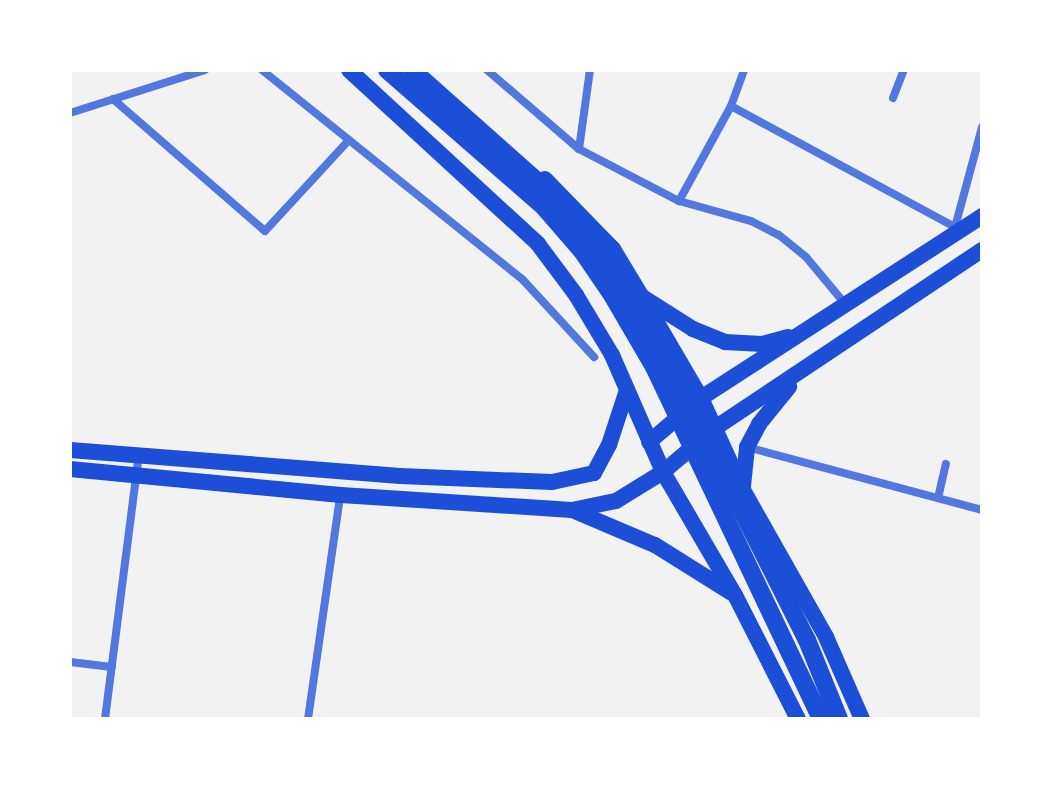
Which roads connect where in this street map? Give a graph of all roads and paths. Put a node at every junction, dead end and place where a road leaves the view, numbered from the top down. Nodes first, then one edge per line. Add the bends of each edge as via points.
1 (205, 70) edge
2 (262, 70) edge
3 (349, 70) edge
4 (387, 70) edge
5 (412, 70) edge
6 (424, 70) edge
7 (487, 70) edge
8 (590, 70) edge
9 (744, 70) edge
10 (904, 70) edge
11 (893, 98) dead end
12 (113, 99) junction
13 (731, 106) junction
14 (70, 113) edge
15 (982, 127) edge
16 (349, 140) junction
17 (579, 149) junction
18 (679, 201) junction
19 (982, 216) edge
20 (954, 232) junction
21 (982, 250) edge
22 (642, 297) junction
23 (846, 305) junction
24 (803, 333) junction
25 (594, 357) dead end
26 (821, 360) junction
27 (627, 390) junction
28 (701, 398) junction
29 (715, 428) junction
30 (649, 442) junction
31 (747, 447) junction
32 (70, 450) edge
33 (139, 455) junction
34 (946, 464) dead end
35 (70, 469) edge
36 (663, 472) junction
37 (137, 474) junction
38 (743, 490) junction
39 (341, 495) junction
40 (938, 498) junction
41 (572, 510) junction
42 (982, 510) edge
43 (802, 593) junction
44 (735, 595) junction
45 (750, 624) junction
46 (826, 637) junction
47 (70, 662) edge
48 (770, 664) junction
49 (112, 667) junction
50 (105, 719) edge
51 (308, 719) edge
52 (798, 719) edge
53 (821, 719) edge
54 (839, 719) edge
55 (862, 719) edge

1 - 12 street
2 - 16 street
3 - 27 main road via 538,244 576,295
4 - 53 highway via 544,207 612,295 654,367
5 - 54 highway via 536,180 596,245 662,352 807,640
6 - 22 main road via 569,201 613,249
7 - 17 street
8 - 17 street
9 - 13 street
10 - 11 street
12 - 14 street
12 - 16 street via 265,231
13 - 18 street
13 - 20 street
15 - 20 street
16 - 25 street via 523,280
17 - 18 street
18 - 23 street via 751,221 779,235 806,257
19 - 20 main road
20 - 23 main road
21 - 26 main road
22 - 24 main road via 725,342 762,344
22 - 28 main road
23 - 24 main road
24 - 28 main road
26 - 29 main road
26 - 31 main road via 777,398
27 - 30 main road
27 - 33 main road via 594,473 552,482
28 - 29 main road
28 - 30 main road
29 - 36 main road
29 - 38 main road
30 - 36 main road
31 - 38 main road
31 - 40 street
32 - 33 main road
33 - 37 street
34 - 40 street
35 - 37 main road
36 - 41 main road via 616,501
36 - 44 main road
37 - 39 main road
37 - 49 street
38 - 43 main road
39 - 41 main road
39 - 51 street
40 - 42 street
41 - 44 main road via 655,545
43 - 45 main road
43 - 46 main road
44 - 45 main road
45 - 48 main road
46 - 48 main road
46 - 55 main road
47 - 49 street
48 - 52 main road
49 - 50 street

